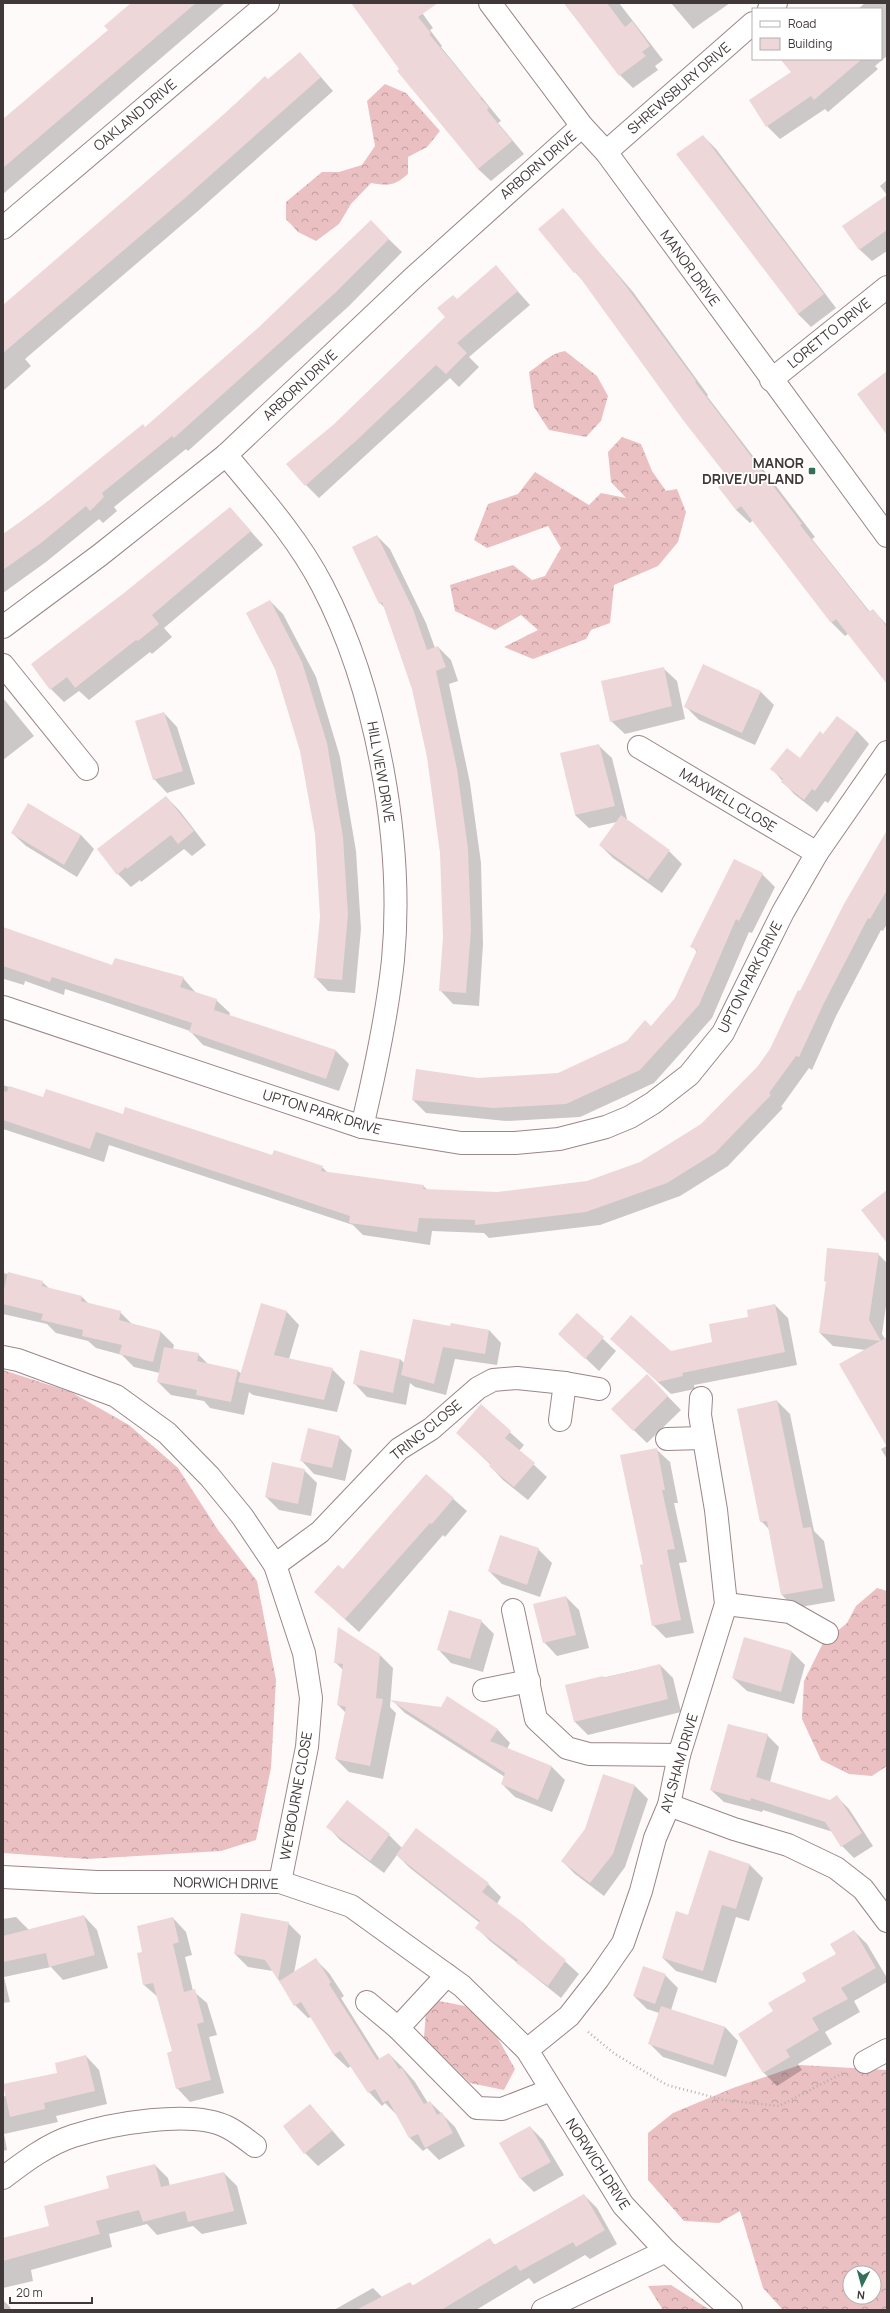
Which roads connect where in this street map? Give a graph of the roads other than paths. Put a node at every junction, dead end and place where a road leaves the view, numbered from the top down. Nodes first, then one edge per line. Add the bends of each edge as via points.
1 (268, 3) edge
2 (490, 3) edge
3 (752, 24) edge
4 (582, 126) junction
5 (606, 152) junction
6 (3, 228) edge
7 (887, 287) edge
8 (771, 380) junction
9 (226, 455) junction
10 (887, 536) edge
11 (3, 627) edge
12 (3, 665) edge
13 (639, 747) dead end
14 (887, 752) edge
15 (87, 769) dead end
16 (817, 852) junction
17 (3, 1007) edge
18 (362, 1127) junction
19 (3, 1357) edge
20 (565, 1383) junction
21 (599, 1389) dead end
22 (701, 1398) dead end
23 (560, 1420) dead end
24 (703, 1438) junction
25 (667, 1439) dead end
26 (275, 1566) junction
27 (726, 1604) junction
28 (513, 1610) dead end
29 (826, 1633) dead end
30 (529, 1681) junction
31 (484, 1690) dead end
32 (679, 1755) junction
33 (669, 1805) junction
34 (3, 1877) edge
35 (280, 1882) junction
36 (887, 1921) edge
37 (447, 1975) junction
38 (367, 2002) dead end
39 (398, 2028) junction
40 (527, 2050) junction
41 (887, 2050) edge
42 (865, 2062) road end
43 (551, 2090) junction
44 (255, 2146) dead end
45 (3, 2178) edge
46 (666, 2250) junction
47 (543, 2310) edge
48 (731, 2310) edge

1 - 6 street, OAKLAND DRIVE
2 - 4 street, MANOR DRIVE
3 - 5 street, SHREWSBURY DRIVE
4 - 5 street, MANOR DRIVE
4 - 9 street, ARBORN DRIVE via 418,273
5 - 8 street, MANOR DRIVE
7 - 8 street, LORETTO DRIVE
8 - 10 street, MANOR DRIVE
9 - 11 street, ARBORN DRIVE via 100,555
9 - 18 street, HILL VIEW DRIVE via 293,540 322,585 369,702 394,854 395,903 393,959 387,1003
12 - 15 street
13 - 16 street, MAXWELL CLOSE
14 - 16 street, UPTON PARK DRIVE
16 - 18 street, UPTON PARK DRIVE via 783,912 723,1033 689,1075 653,1103 606,1127 559,1139 515,1143 461,1143
17 - 18 street, UPTON PARK DRIVE
19 - 26 street, WEYBOURNE CLOSE via 18,1360 116,1396 167,1433 215,1483 242,1516
20 - 21 street, TRING CLOSE
20 - 23 street
20 - 26 street, TRING CLOSE via 517,1378 493,1380 478,1388 431,1429 399,1449 320,1532
22 - 24 street, AYLSHAM DRIVE
24 - 25 street
24 - 27 street, AYLSHAM DRIVE via 716,1510
26 - 35 street, WEYBOURNE CLOSE via 304,1652 311,1698 307,1747
27 - 29 street via 790,1612
27 - 32 street, AYLSHAM DRIVE
28 - 30 street
30 - 31 street
30 - 32 street via 536,1719 567,1748 589,1754
32 - 33 street, AYLSHAM DRIVE
33 - 36 street via 734,1829 788,1844 836,1868 863,1890
33 - 40 street, AYLSHAM DRIVE via 655,1838 641,1891 623,1943 569,2016
34 - 35 street, NORWICH DRIVE via 97,1882
35 - 37 street, NORWICH DRIVE via 351,1906
37 - 39 street
37 - 40 street, NORWICH DRIVE via 462,1986
38 - 39 street
39 - 43 street via 477,2108 502,2109
40 - 43 street, NORWICH DRIVE
41 - 42 street
43 - 46 street, NORWICH DRIVE via 622,2205
44 - 45 street via 226,2126 188,2118 124,2123 72,2136 28,2159
46 - 47 street
46 - 48 street, NORWICH DRIVE

